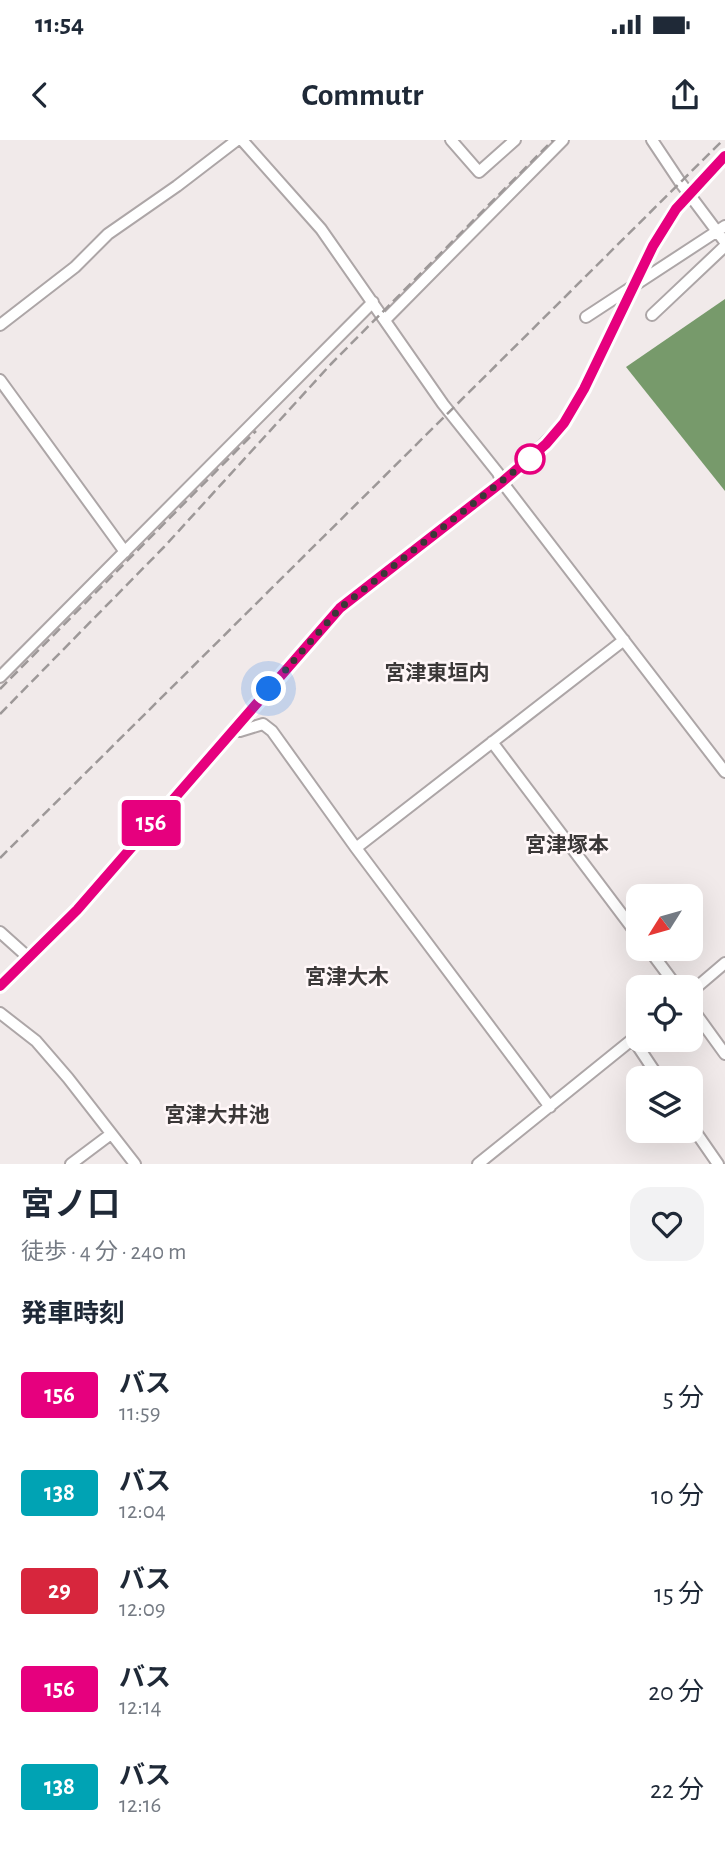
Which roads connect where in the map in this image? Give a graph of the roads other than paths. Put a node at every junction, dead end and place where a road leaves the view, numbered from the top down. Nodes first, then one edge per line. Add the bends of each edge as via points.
1 (237, 140) edge
2 (243, 140) edge
3 (451, 140) edge
4 (515, 140) edge
5 (563, 140) edge
6 (652, 140) edge
7 (725, 156) edge
8 (688, 193) junction
9 (721, 229) edge
10 (725, 244) edge
11 (636, 284) junction
12 (373, 302) junction
13 (652, 315) dead end
14 (586, 317) dead end
15 (385, 320) junction
16 (0, 325) edge
17 (0, 380) edge
18 (502, 482) junction
19 (125, 552) junction
20 (624, 640) junction
21 (0, 677) edge
22 (234, 729) junction
23 (492, 741) junction
24 (725, 772) edge
25 (356, 848) junction
26 (626, 920) edge
27 (0, 932) edge
28 (29, 958) junction
29 (725, 963) edge
30 (703, 982) edge
31 (0, 986) edge
32 (0, 1013) edge
33 (703, 1024) edge
34 (626, 1044) edge
35 (725, 1054) edge
36 (550, 1107) junction
37 (111, 1134) junction
38 (703, 1142) edge
39 (71, 1164) edge
40 (135, 1164) edge
41 (478, 1164) edge
42 (718, 1164) edge

1 - 16 street via 108,234 75,267
2 - 12 street via 321,229
3 - 4 street via 479,172
5 - 15 street
6 - 8 street
7 - 8 street
8 - 9 street
8 - 11 street via 653,246
9 - 10 street
9 - 11 street
10 - 13 street
11 - 14 street
11 - 18 street via 564,423
12 - 15 street
12 - 19 street
15 - 18 street
17 - 19 street
18 - 20 street
18 - 22 street via 340,608
19 - 21 street
20 - 23 street
20 - 24 street
22 - 25 street via 267,725
22 - 28 street via 77,910
23 - 25 street
23 - 26 street
25 - 36 street
27 - 28 street
28 - 31 street
29 - 30 street
32 - 37 street via 36,1041
33 - 35 street
34 - 36 street
36 - 41 street
37 - 39 street
37 - 40 street
38 - 42 street

